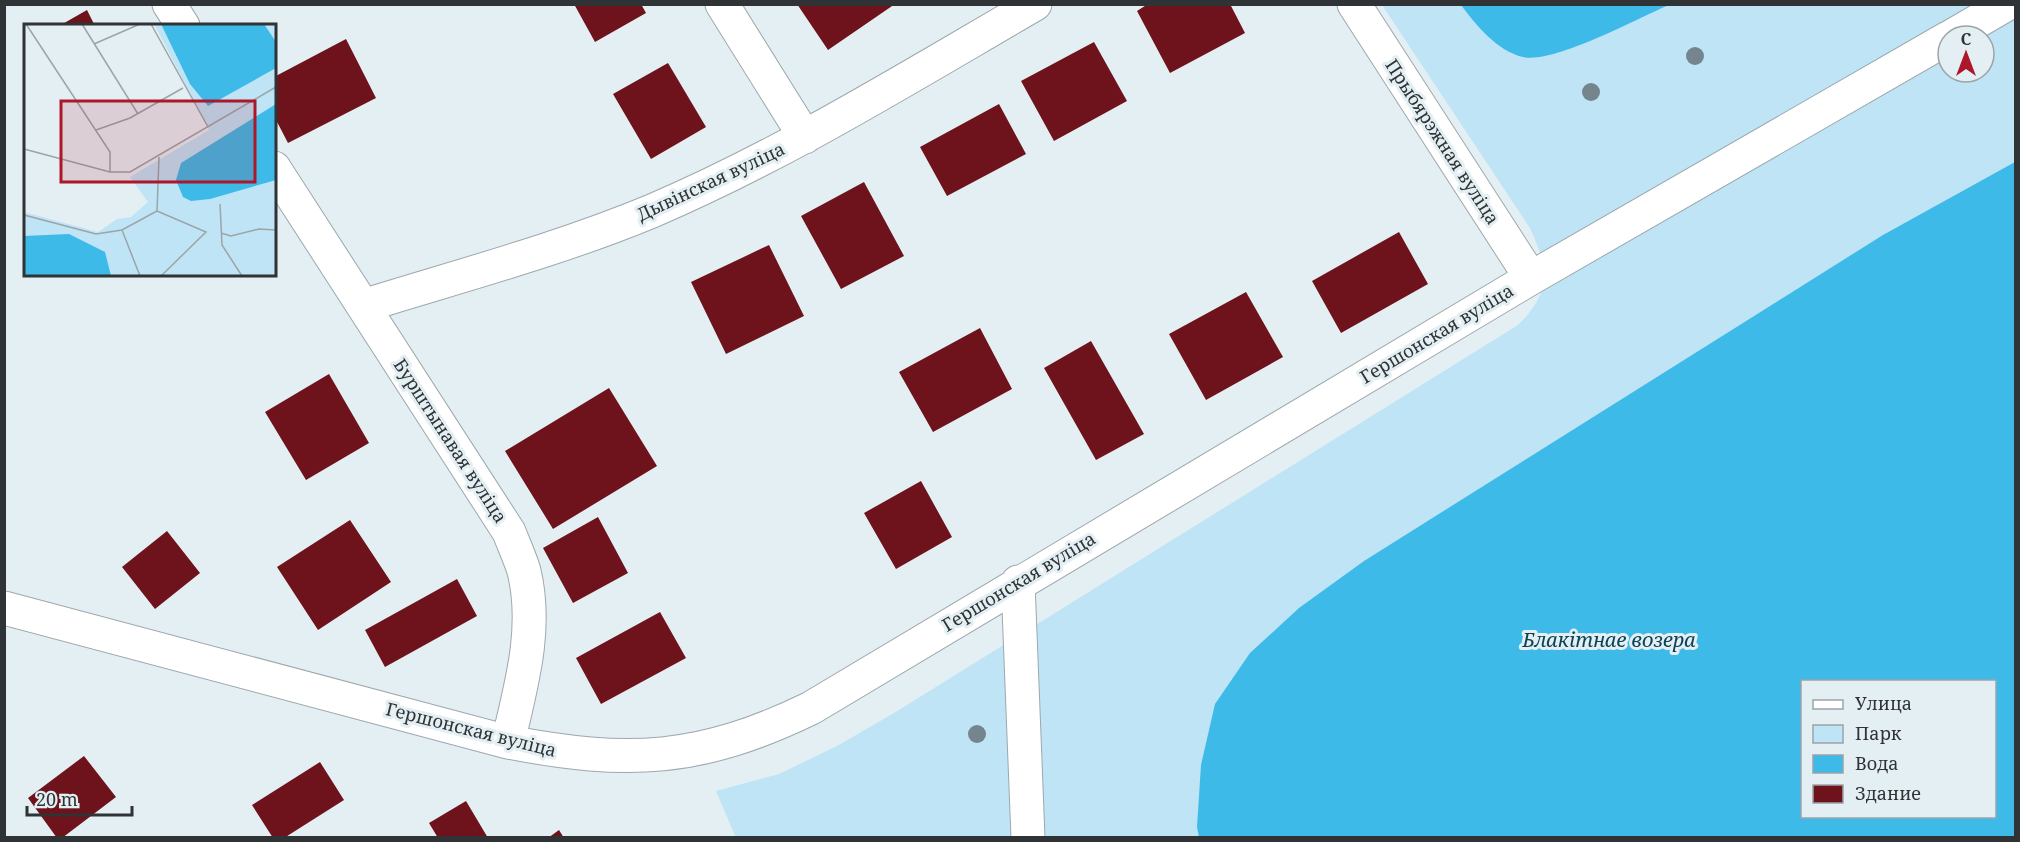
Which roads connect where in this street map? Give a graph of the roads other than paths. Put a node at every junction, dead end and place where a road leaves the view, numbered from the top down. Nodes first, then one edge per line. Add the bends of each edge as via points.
1 (169, 4) edge
2 (722, 4) edge
3 (1035, 4) edge
4 (1354, 4) edge
5 (2007, 4) edge
6 (182, 24) edge
7 (1973, 24) edge
8 (1936, 45) edge
9 (805, 137) junction
10 (276, 171) edge
11 (1531, 278) junction
12 (363, 306) junction
13 (1018, 582) junction
14 (4, 608) edge
15 (508, 742) junction
16 (1028, 837) edge

1 - 6 street
2 - 9 street
3 - 9 street, Дывінская вуліца
4 - 11 street, Прыбярэжная вуліца
5 - 7 street
8 - 11 street, Гершонская вуліца
9 - 12 street, Дывінская вуліца via 651,211 570,242
10 - 12 street, Бурштынавая вуліца
11 - 13 street, Гершонская вуліца
12 - 15 street, Бурштынавая вуліца via 509,532 524,570 529,641
13 - 15 street, Гершонская вуліца via 811,708 753,734 667,755 614,757
13 - 16 street
14 - 15 street, Гершонская вуліца

